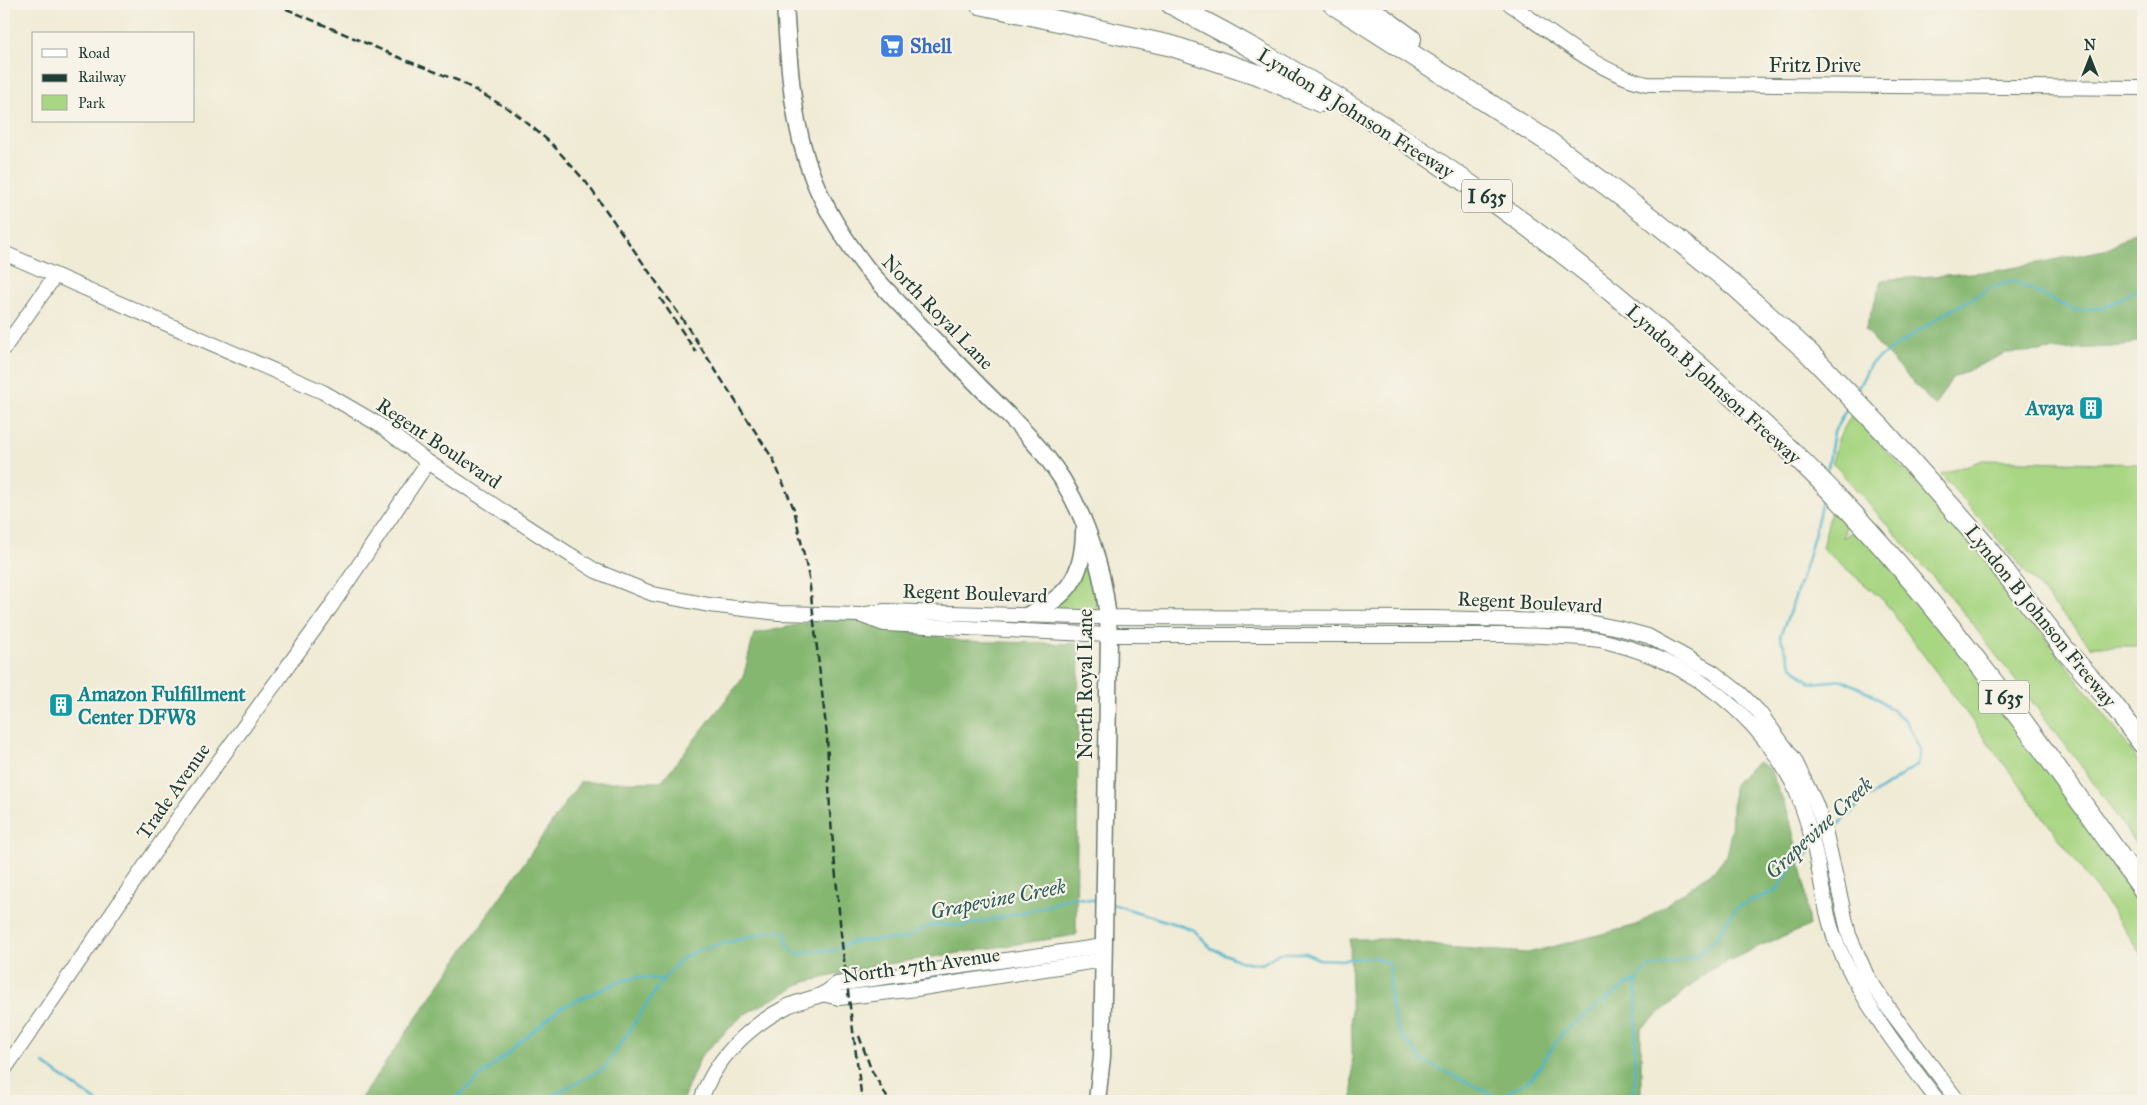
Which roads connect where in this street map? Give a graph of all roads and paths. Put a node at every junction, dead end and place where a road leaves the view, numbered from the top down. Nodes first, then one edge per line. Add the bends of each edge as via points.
1 (786, 4) edge
2 (980, 4) edge
3 (1171, 4) edge
4 (1333, 4) edge
5 (1363, 4) edge
6 (1510, 4) edge
7 (2143, 88) edge
8 (1549, 142) junction
9 (1485, 194) junction
10 (4, 252) edge
11 (54, 276) junction
12 (4, 348) edge
13 (428, 462) junction
14 (1084, 524) junction
15 (861, 615) junction
16 (1028, 615) junction
17 (1108, 617) junction
18 (1108, 635) junction
19 (1773, 741) junction
20 (2143, 744) edge
21 (1798, 780) junction
22 (2143, 888) edge
23 (1103, 953) junction
24 (914, 973) junction
25 (916, 989) junction
26 (822, 994) junction
27 (4, 1070) edge
28 (701, 1101) edge
29 (1098, 1101) edge
30 (1938, 1101) edge
31 (1958, 1101) edge

1 - 14 main road, North Royal Lane via 797,122 812,177 823,201 850,247 896,301 1038,446 1062,480
2 - 9 highway via 1172,46 1262,76 1338,111
3 - 9 highway, Lyndon B Johnson Freeway / I 635 via 1331,93
4 - 8 highway, Lyndon B Johnson Freeway
5 - 8 highway
6 - 7 street, Fritz Drive via 1596,63 1632,81 1647,84
8 - 20 highway, Lyndon B Johnson Freeway via 1652,219 1807,350 1982,542
9 - 22 highway, Lyndon B Johnson Freeway / I 635 via 1682,349 1853,514 1947,623 2022,719
10 - 11 street, Regent Boulevard
11 - 12 street
11 - 13 street, Regent Boulevard via 323,392 378,424
13 - 15 street, Regent Boulevard via 596,570 653,594 708,605 770,612
13 - 27 street, Trade Avenue via 330,608 187,804
14 - 16 main road via 1082,555 1072,583 1054,601
14 - 17 main road, North Royal Lane via 1100,575
15 - 16 street, Regent Boulevard via 885,610
15 - 18 street, Regent Boulevard via 884,624
16 - 17 street, Regent Boulevard
17 - 18 main road, North Royal Lane
17 - 19 street, Regent Boulevard via 1588,622 1648,636 1713,672 1759,712
18 - 19 street, Regent Boulevard via 1497,635 1602,640 1642,652 1697,678
18 - 23 main road, North Royal Lane
19 - 21 street, Regent Boulevard
21 - 30 street, Regent Boulevard via 1829,920 1854,980 1875,1017
21 - 31 street, Regent Boulevard via 1816,802 1849,935 1867,976
23 - 24 street, North 27th Avenue
23 - 25 street, North 27th Avenue
23 - 29 main road, North Royal Lane via 1102,1057
24 - 25 street
24 - 26 street, North 27th Avenue via 837,984
25 - 26 street, North 27th Avenue via 839,998
26 - 28 street via 786,1007 738,1043 711,1076

